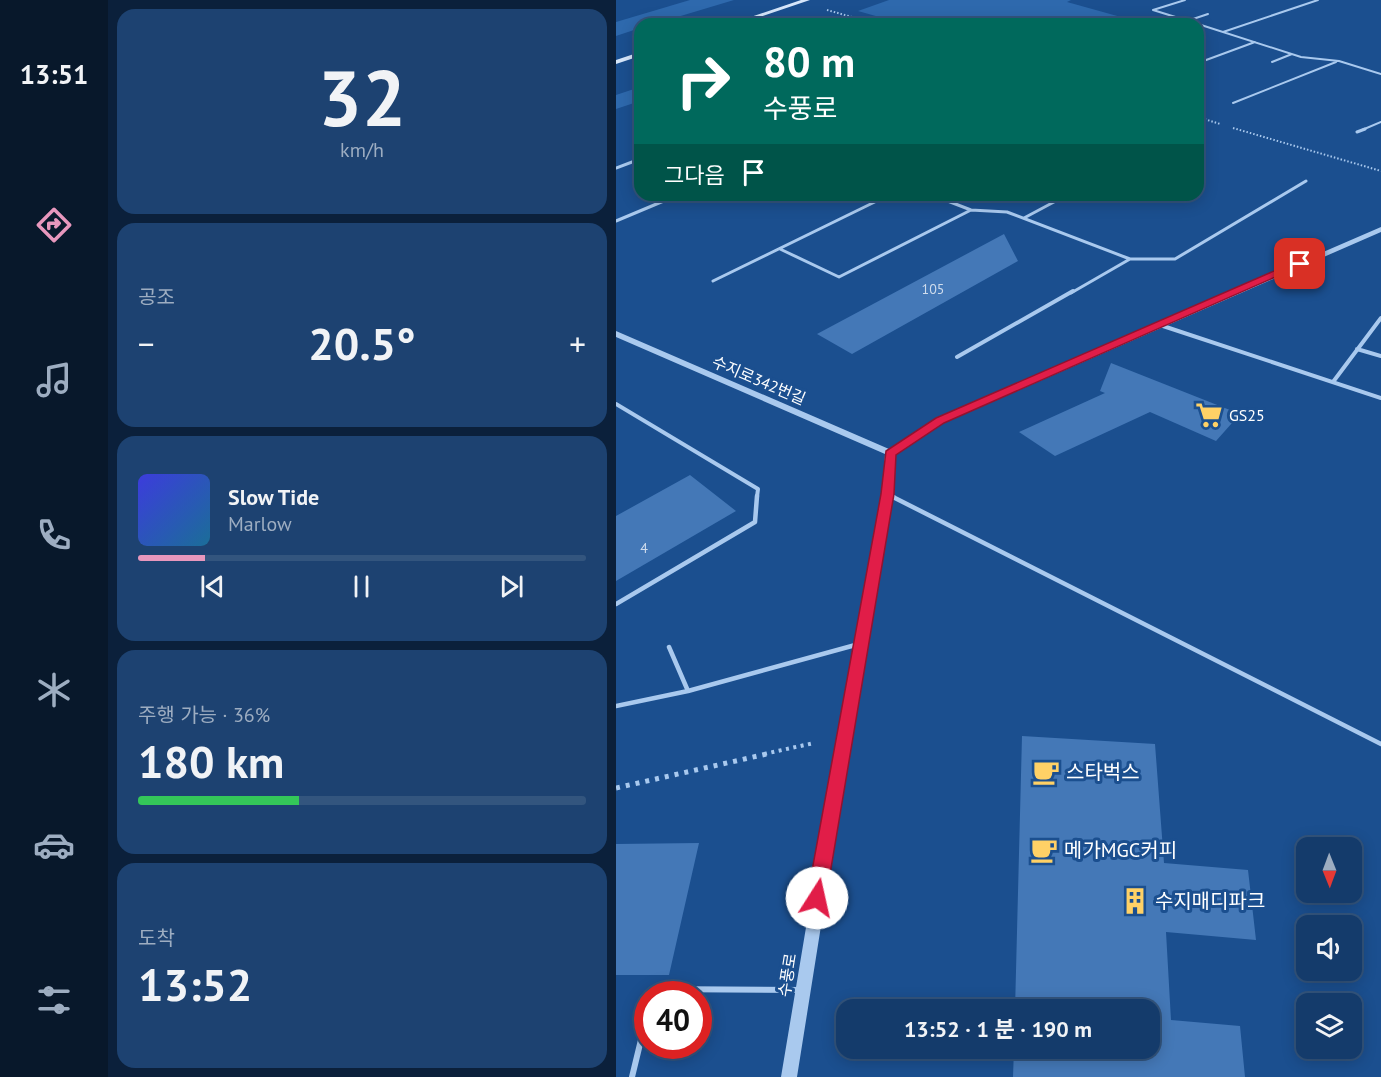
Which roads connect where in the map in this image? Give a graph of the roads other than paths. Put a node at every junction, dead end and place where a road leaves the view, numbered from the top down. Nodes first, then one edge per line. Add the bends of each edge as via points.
1 (1184, 0) edge
2 (1318, 0) edge
3 (804, 1) edge
4 (1208, 14) dead end
5 (752, 18) edge
6 (1178, 18) edge
7 (1196, 18) edge
8 (1204, 26) edge
9 (1223, 32) junction
10 (1255, 42) junction
11 (1292, 54) junction
12 (634, 56) edge
13 (1204, 61) edge
14 (616, 62) edge
15 (1272, 62) dead end
16 (1339, 62) junction
17 (1381, 71) edge
18 (1233, 103) dead end
19 (1381, 122) edge
20 (1357, 132) dead end
21 (634, 161) edge
22 (616, 168) edge
23 (1306, 181) dead end
24 (664, 201) edge
25 (877, 201) edge
26 (948, 201) edge
27 (1056, 201) edge
28 (971, 210) junction
29 (1024, 218) junction
30 (616, 221) edge
31 (1381, 229) edge
32 (780, 249) junction
33 (1130, 259) junction
34 (713, 281) dead end
35 (1381, 318) edge
36 (1160, 325) junction
37 (616, 334) edge
38 (1357, 349) junction
39 (1381, 356) edge
40 (957, 357) dead end
41 (1333, 382) junction
42 (1381, 398) edge
43 (616, 404) edge
44 (890, 453) junction
45 (888, 494) junction
46 (616, 604) edge
47 (859, 644) junction
48 (669, 646) dead end
49 (688, 691) junction
50 (616, 706) edge
51 (1381, 744) edge
52 (712, 989) edge
53 (801, 990) junction
54 (636, 1059) edge
55 (631, 1077) edge
56 (789, 1077) edge

1 - 6 lane via 1153,10
2 - 9 lane
3 - 5 main road
4 - 7 lane
8 - 9 lane
9 - 10 lane
10 - 11 lane
10 - 13 lane
11 - 15 lane
11 - 16 lane
12 - 14 main road
16 - 17 lane
16 - 18 lane
19 - 20 lane
21 - 22 lane
23 - 33 lane via 1175,259
24 - 30 lane
25 - 32 lane
26 - 28 lane
27 - 29 lane
28 - 29 lane via 1007,212
28 - 32 lane via 839,277
29 - 33 lane
31 - 36 street
32 - 34 lane
33 - 40 lane
35 - 38 lane
36 - 41 lane
36 - 44 street via 940,421
37 - 44 street, 수지로342번길
38 - 39 lane
38 - 41 lane
41 - 42 lane
43 - 46 lane via 758,489 756,522
44 - 45 street, 수풍로
45 - 47 street, 수풍로
45 - 51 lane
47 - 49 lane
47 - 53 street, 수풍로
48 - 49 lane
49 - 50 lane
52 - 53 lane
53 - 56 street, 수풍로
54 - 55 lane

